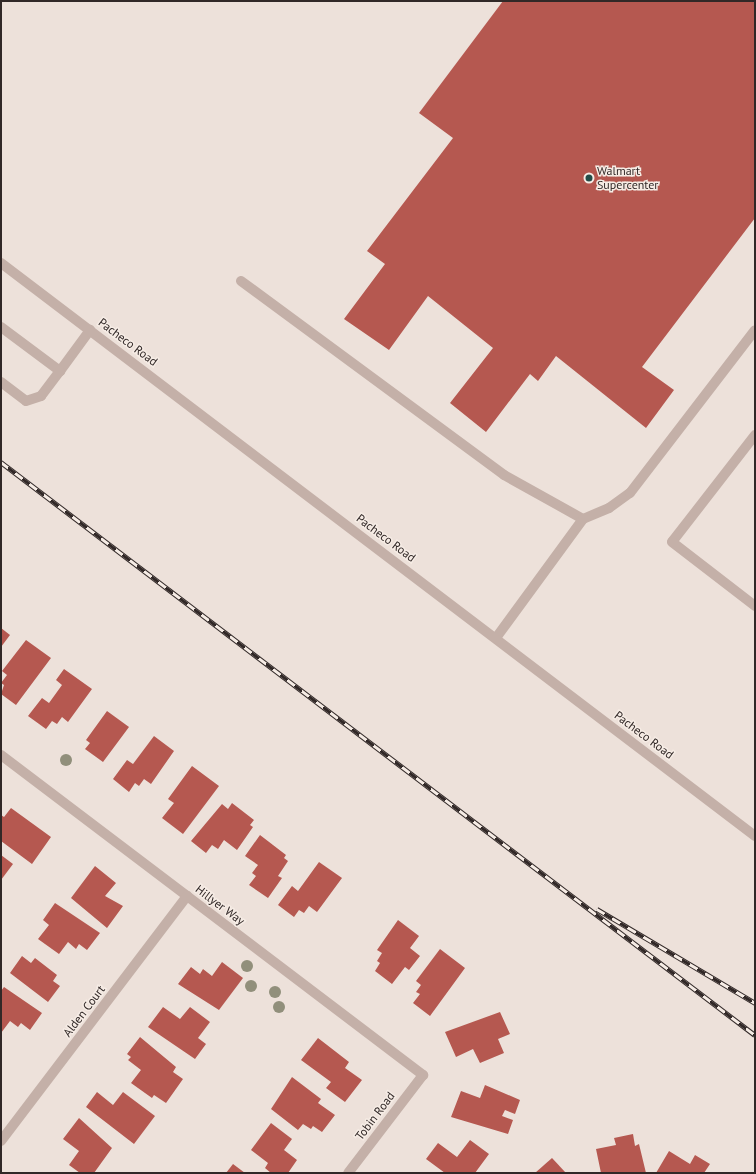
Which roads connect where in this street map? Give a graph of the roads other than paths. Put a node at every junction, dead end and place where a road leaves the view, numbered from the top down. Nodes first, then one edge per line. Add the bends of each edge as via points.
1 (1, 263) edge
2 (241, 282) dead end
3 (1, 327) edge
4 (90, 330) junction
5 (755, 330) edge
6 (60, 372) junction
7 (1, 382) edge
8 (755, 435) edge
9 (583, 519) junction
10 (755, 606) edge
11 (496, 638) junction
12 (1, 755) edge
13 (755, 836) edge
14 (187, 896) junction
15 (423, 1075) joint
16 (1, 1141) edge
17 (348, 1173) edge

1 - 4 street, Pacheco Road
2 - 9 street via 504,475
3 - 6 street
4 - 6 street
4 - 11 street, Pacheco Road
5 - 9 street via 630,493 609,508
6 - 7 street via 41,396 26,402
8 - 10 street via 672,542
9 - 11 street
11 - 13 street, Pacheco Road
12 - 14 street, Hillyer Way
14 - 15 street, Hillyer Way
14 - 16 street, Alden Court
15 - 17 street, Tobin Road

